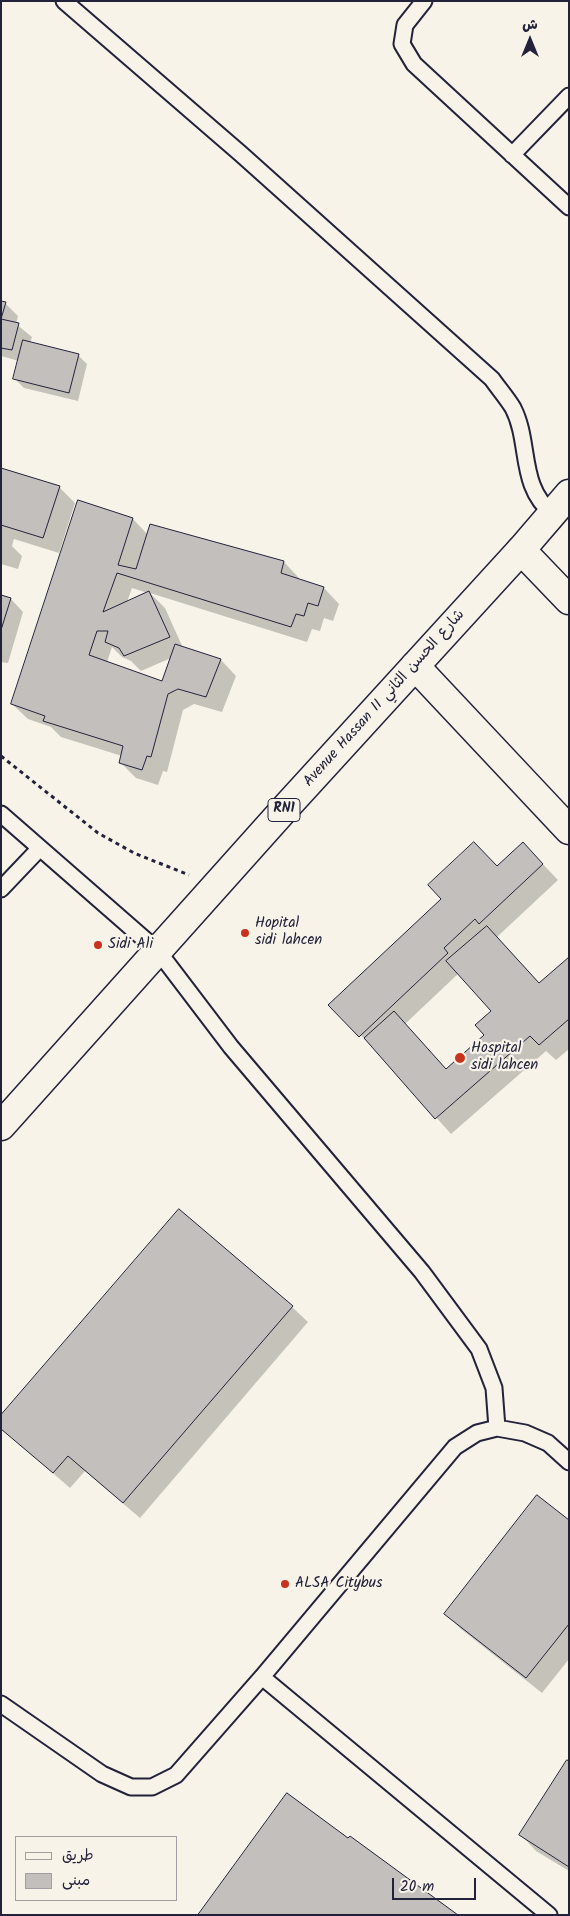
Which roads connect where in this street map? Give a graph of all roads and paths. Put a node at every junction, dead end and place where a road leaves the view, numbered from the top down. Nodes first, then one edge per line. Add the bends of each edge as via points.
1 (64, 1) edge
2 (424, 1) edge
3 (569, 96) edge
4 (512, 156) junction
5 (569, 207) edge
6 (561, 504) edge
7 (521, 550) junction
8 (569, 600) edge
9 (415, 666) junction
10 (1, 756) edge
11 (1, 814) edge
12 (569, 830) edge
13 (40, 848) junction
14 (217, 885) junction
15 (1, 889) edge
16 (158, 951) junction
17 (1, 1126) edge
18 (497, 1428) junction
19 (569, 1462) edge
20 (262, 1677) junction
21 (1, 1704) edge
22 (549, 1915) edge

1 - 6 lane via 492,379 513,408 529,478 542,506
2 - 4 lane via 405,25 402,44 414,64
3 - 4 lane
4 - 5 lane
6 - 7 main road, Avenue Hassan II شارع الحسن الثاني / RN1
7 - 8 main road
7 - 9 main road, Avenue Hassan II شارع الحسن الثاني / RN1
9 - 12 main road
9 - 14 main road, Avenue Hassan II شارع الحسن الثاني / RN1
10 - 14 path via 82,822 114,843
11 - 13 lane
13 - 15 lane
13 - 16 lane
14 - 16 main road, Avenue Hassan II شارع الحسن الثاني / RN1
16 - 17 main road, Avenue Hassan II شارع الحسن الثاني / RN1
16 - 18 lane via 231,1047 422,1272 480,1349 494,1388
18 - 19 lane via 525,1433 548,1443
18 - 20 lane via 477,1433 455,1447
20 - 21 lane via 176,1775 152,1787 131,1787 102,1774
20 - 22 lane

